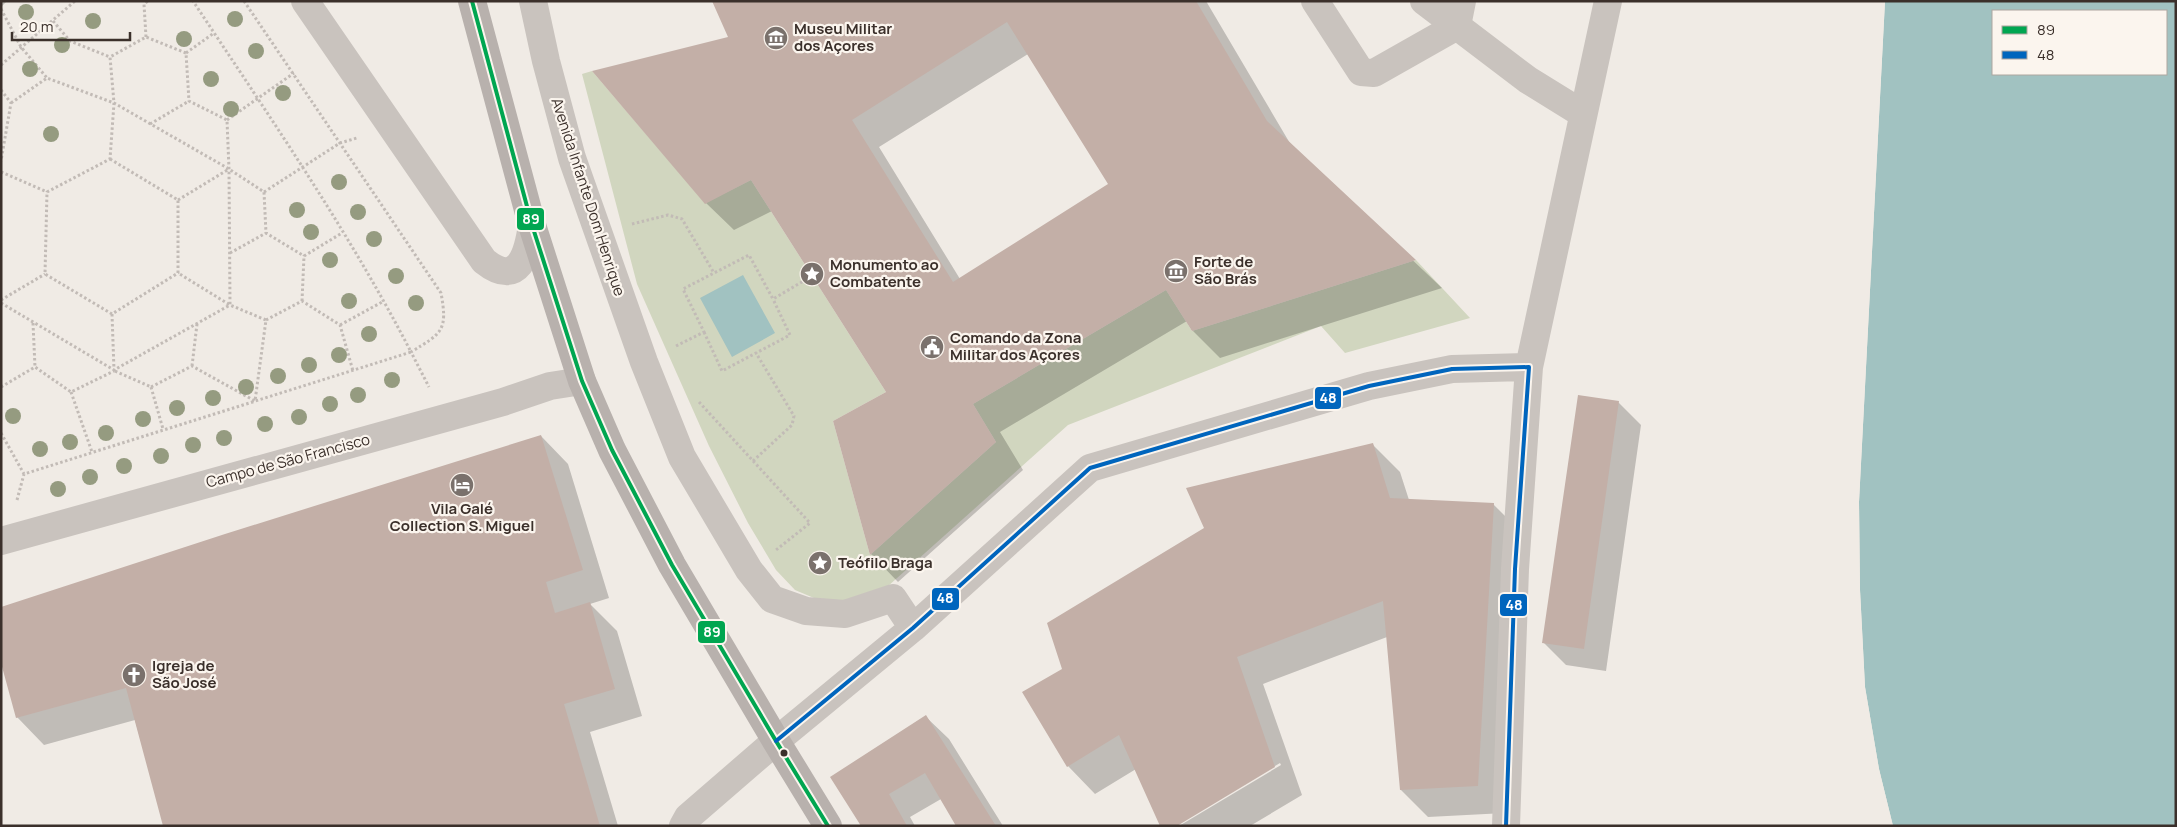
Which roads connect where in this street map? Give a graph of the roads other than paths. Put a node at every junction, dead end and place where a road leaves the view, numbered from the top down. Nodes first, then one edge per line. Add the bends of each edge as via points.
1 (305, 1) edge
2 (472, 1) edge
3 (533, 1) edge
4 (1315, 1) edge
5 (1424, 1) edge
6 (1608, 1) edge
7 (1459, 14) edge
8 (1583, 114) junction
9 (532, 225) junction
10 (1529, 367) junction
11 (582, 381) junction
12 (4, 535) edge
13 (913, 628) junction
14 (776, 741) junction
15 (684, 826) edge
16 (828, 826) edge
17 (1506, 826) edge

1 - 9 street via 484,261 503,272 524,261
2 - 9 main road
3 - 13 street, Avenida Infante Dom Henrique via 570,150 659,402 682,457 749,570 772,599 806,611 845,614 893,598
4 - 7 street via 1361,72 1374,73
5 - 7 street
6 - 8 street
7 - 8 street via 1528,80
8 - 10 street
9 - 11 main road
10 - 13 street via 1452,369 1369,386 1090,468
10 - 17 street via 1515,569
11 - 12 street, Campo de São Francisco via 550,386 503,402
11 - 14 main road via 612,450 672,565
13 - 14 street
14 - 15 street via 688,817
14 - 16 main road

